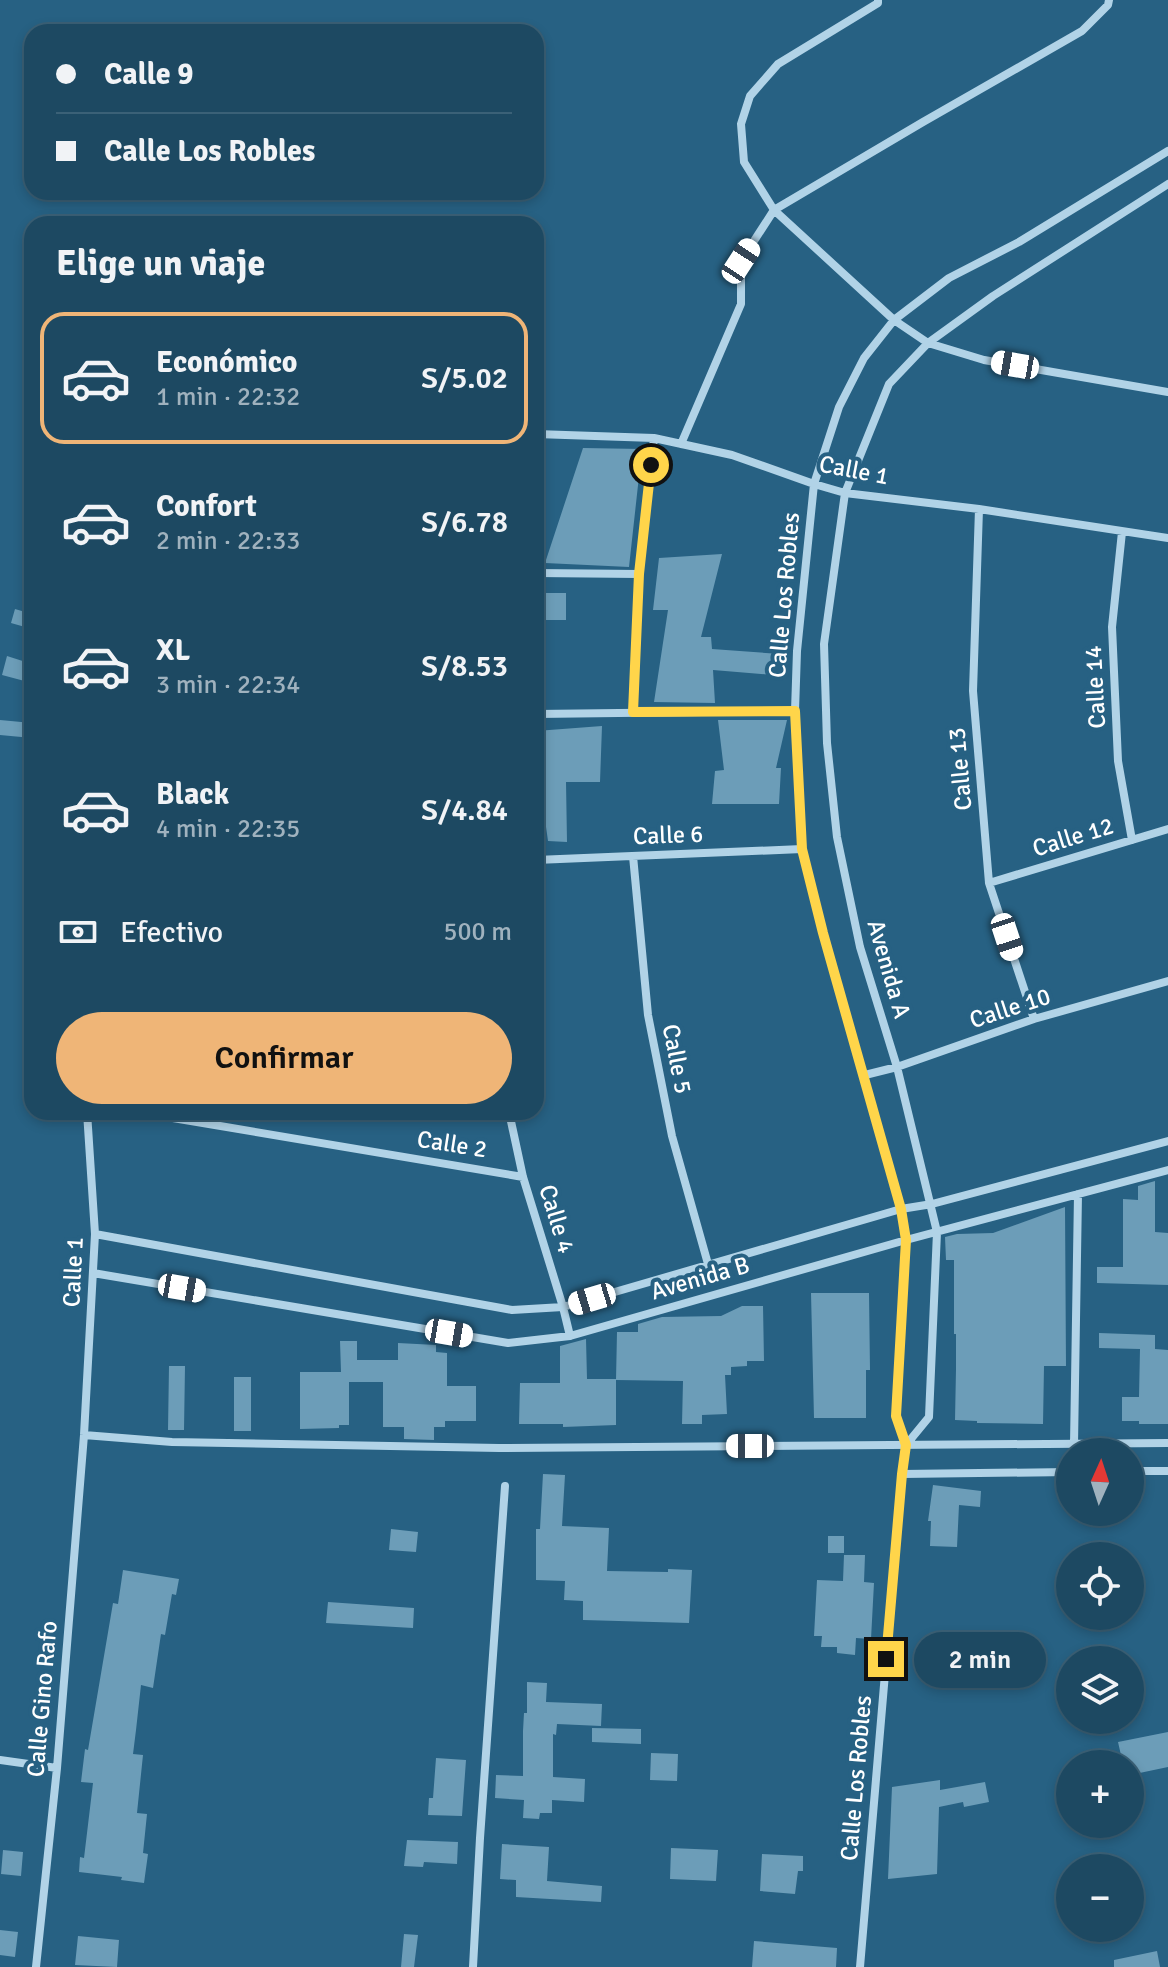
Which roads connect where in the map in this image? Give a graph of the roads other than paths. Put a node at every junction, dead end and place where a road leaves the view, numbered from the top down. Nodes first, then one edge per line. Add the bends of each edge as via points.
1 (1109, 0) edge
2 (880, 1) edge
3 (1168, 151) edge
4 (1168, 184) edge
5 (774, 210) junction
6 (894, 320) junction
7 (928, 343) junction
8 (1168, 392) edge
9 (544, 434) edge
10 (654, 438) junction
11 (681, 444) junction
12 (814, 484) junction
13 (845, 493) junction
14 (979, 509) junction
15 (1122, 532) junction
16 (1168, 538) edge
17 (544, 573) edge
18 (639, 574) junction
19 (795, 711) junction
20 (633, 712) junction
21 (544, 714) edge
22 (1168, 829) edge
23 (1132, 840) junction
24 (802, 849) junction
25 (633, 856) junction
26 (544, 860) edge
27 (989, 883) junction
28 (1168, 981) edge
29 (1034, 1019) junction
30 (897, 1067) junction
31 (865, 1075) junction
32 (88, 1120) edge
33 (185, 1120) edge
34 (511, 1120) edge
35 (1168, 1141) edge
36 (1168, 1170) edge
37 (523, 1177) junction
38 (1078, 1194) junction
39 (932, 1204) junction
40 (901, 1209) junction
41 (937, 1232) junction
42 (95, 1234) junction
43 (906, 1240) junction
44 (708, 1264) junction
45 (93, 1273) junction
46 (563, 1307) junction
47 (570, 1336) junction
48 (84, 1435) junction
49 (1074, 1438) edge
50 (1168, 1443) edge
51 (1144, 1444) edge
52 (906, 1445) junction
53 (1056, 1445) edge
54 (1144, 1471) edge
55 (1168, 1471) edge
56 (1056, 1472) edge
57 (902, 1474) junction
58 (505, 1486) dead end
59 (0, 1760) edge
60 (57, 1768) junction
61 (36, 1967) edge
62 (473, 1967) edge
63 (860, 1967) edge

1 - 5 street via 1082,31
2 - 5 street via 778,64 750,96 741,124 744,162
3 - 6 street, Calle Los Robles via 949,278
4 - 7 street, Avenida A
5 - 6 street
5 - 11 street via 741,261 741,304
6 - 7 street
6 - 12 street, Calle Los Robles via 864,358 839,407
7 - 8 street via 984,360
7 - 13 street, Avenida A via 889,384
9 - 10 street, Calle 1
10 - 11 street, Calle 1
10 - 18 street
11 - 12 street, Calle 1 via 732,455
12 - 13 street, Calle 1
12 - 19 street, Calle Los Robles
13 - 14 street, Calle 1
13 - 30 street, Avenida A via 824,644 827,743 837,837 860,947
14 - 15 street, Calle 1
14 - 27 street, Calle 13 via 973,691
15 - 16 street, Calle 1
15 - 23 street, Calle 14 via 1112,627 1118,761
17 - 18 street
18 - 20 street
19 - 20 street
19 - 24 street, Calle Los Robles
20 - 21 street
22 - 23 street, Calle 12
23 - 27 street, Calle 12
24 - 25 street, Calle 6
24 - 31 street, Calle Los Robles
25 - 26 street, Calle 6
25 - 44 street, Calle 5 via 648,1015 672,1136
27 - 29 street, Calle 13
28 - 29 street, Calle 10
29 - 30 street, Calle 10
30 - 31 street, Calle 10
30 - 39 street, Avenida A
31 - 40 street, Calle Los Robles
32 - 42 street, Calle 1
33 - 37 street, Calle 2
34 - 37 street, Calle 4
35 - 39 street, Avenida B
36 - 38 street, Avenida B
37 - 46 street, Calle 4
38 - 41 street, Avenida B
38 - 49 street
39 - 40 street, Avenida B
39 - 41 street, Avenida A
40 - 43 street, Calle Los Robles
40 - 44 street, Avenida B
41 - 43 street, Avenida B
41 - 52 street, Avenida A via 929,1417
42 - 45 street, Calle 1
42 - 46 street, Avenida B via 512,1310
43 - 47 street, Avenida B
43 - 52 street, Calle Los Robles via 896,1416
44 - 46 street, Avenida B
45 - 47 street, Avenida B via 508,1343
45 - 48 street, Calle 1
46 - 47 street, Calle 4
48 - 52 street via 172,1442 499,1448
48 - 60 street, Calle Gino Rafo
50 - 51 street
52 - 53 street
52 - 57 street, Calle Los Robles
54 - 55 street
56 - 57 street
57 - 63 street, Calle Los Robles
58 - 62 street
59 - 60 street
60 - 61 street, Calle Gino Rafo

